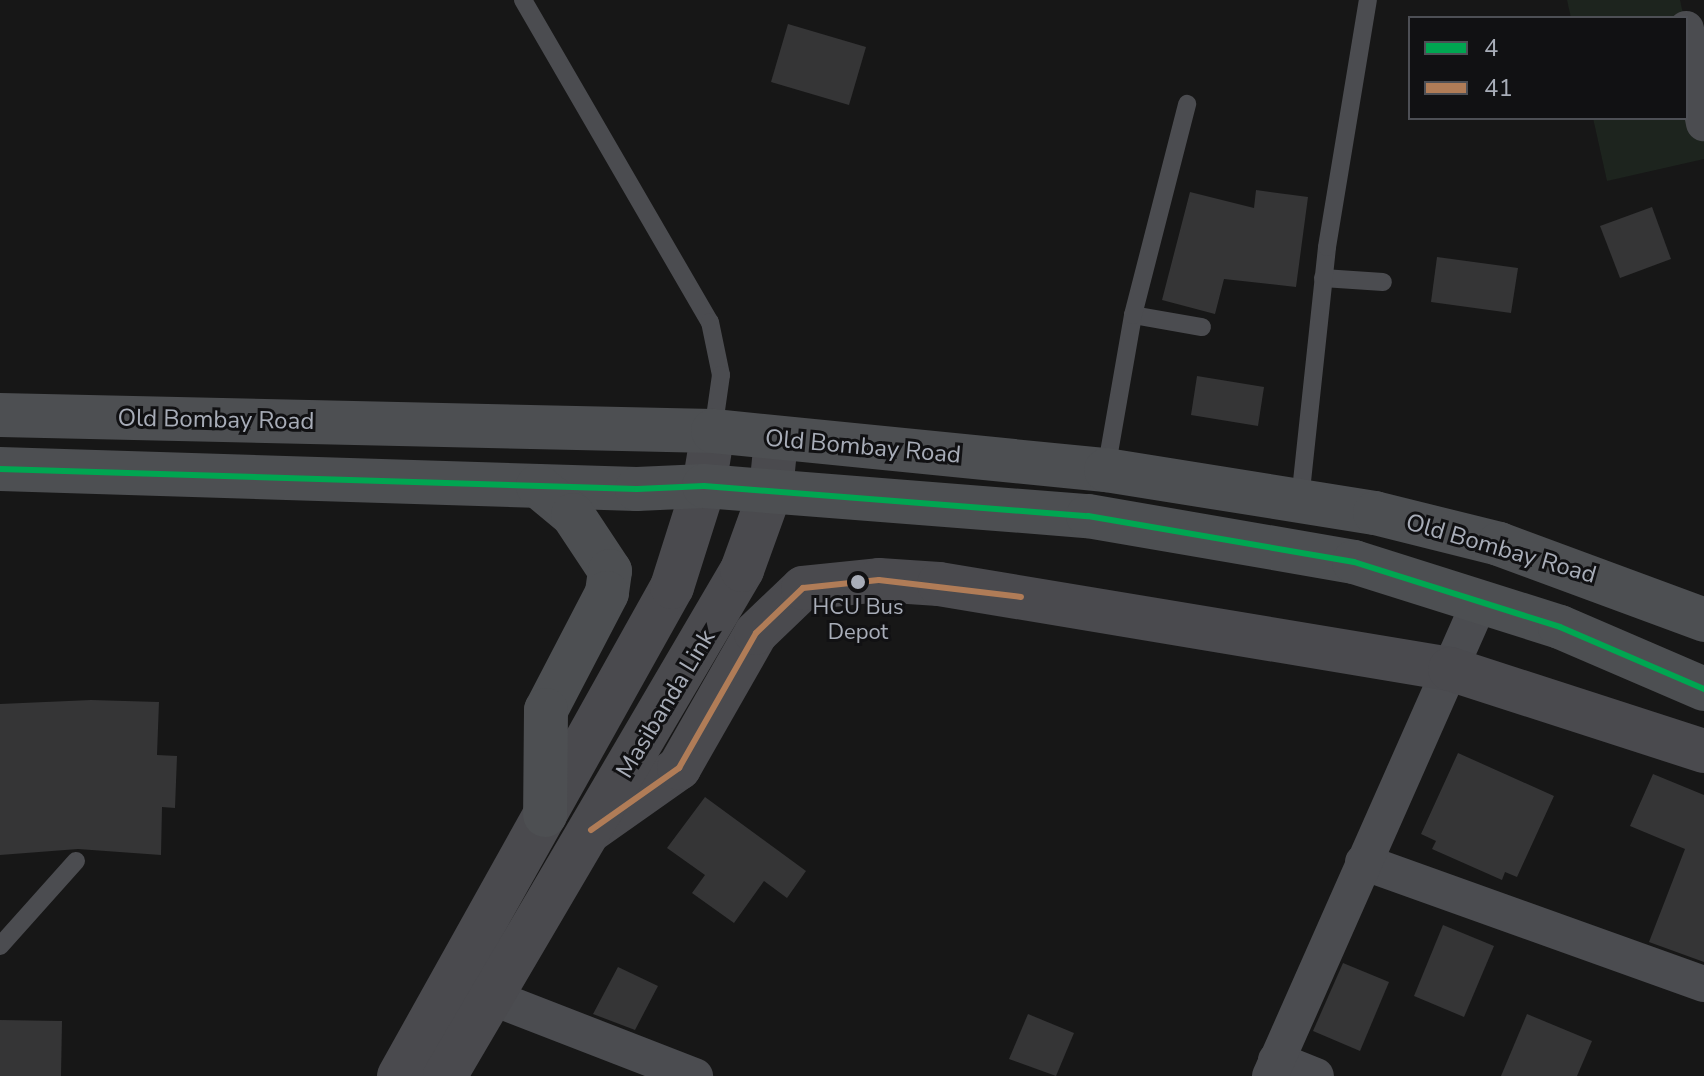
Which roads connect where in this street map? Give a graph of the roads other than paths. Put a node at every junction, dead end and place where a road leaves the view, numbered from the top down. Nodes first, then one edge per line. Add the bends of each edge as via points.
1 (523, 0) edge
2 (1368, 0) edge
3 (1688, 39) edge
4 (1187, 104) dead end
5 (1704, 123) edge
6 (1323, 278) junction
7 (1383, 282) dead end
8 (1133, 315) junction
9 (1202, 327) dead end
10 (0, 415) edge
11 (713, 431) junction
12 (776, 440) junction
13 (0, 469) edge
14 (1106, 470) junction
15 (538, 486) junction
16 (704, 486) junction
17 (771, 490) junction
18 (1300, 500) junction
19 (1481, 599) junction
20 (1704, 620) edge
21 (1450, 669) junction
22 (1704, 689) edge
23 (1704, 751) edge
24 (545, 815) junction
25 (591, 830) junction
26 (76, 861) dead end
27 (1363, 862) junction
28 (0, 946) edge
29 (1704, 984) edge
30 (491, 997) junction
31 (1273, 1068) edge
32 (399, 1076) edge
33 (445, 1076) edge
34 (695, 1076) edge
35 (1316, 1076) edge

1 - 11 lane via 710,322 721,375
2 - 6 lane
3 - 5 street
4 - 8 lane
6 - 7 lane
6 - 18 lane
8 - 9 lane
8 - 14 lane
10 - 11 main road, Old Bombay Road
11 - 12 main road, Old Bombay Road
11 - 16 main road
12 - 14 main road, Old Bombay Road
12 - 17 main road, Masibanda Link
13 - 15 main road, Old Bombay Road
14 - 18 main road, Old Bombay Road
15 - 16 main road, Old Bombay Road
15 - 24 main road via 573,515 610,571 607,593 546,710
16 - 17 main road, Old Bombay Road
16 - 24 main road via 672,587
17 - 19 main road, Old Bombay Road via 1088,516 1209,533 1354,562
17 - 25 main road, Masibanda Link via 736,582
18 - 20 main road, Old Bombay Road via 1499,544
19 - 21 street
19 - 22 main road, Old Bombay Road
21 - 23 main road
21 - 25 main road via 939,584 879,580 803,588 756,633 679,768
21 - 27 street
24 - 32 main road
25 - 30 main road, Masibanda Link
26 - 28 lane
27 - 29 street
27 - 31 street
30 - 33 main road, Masibanda Link
30 - 34 street
31 - 35 street

